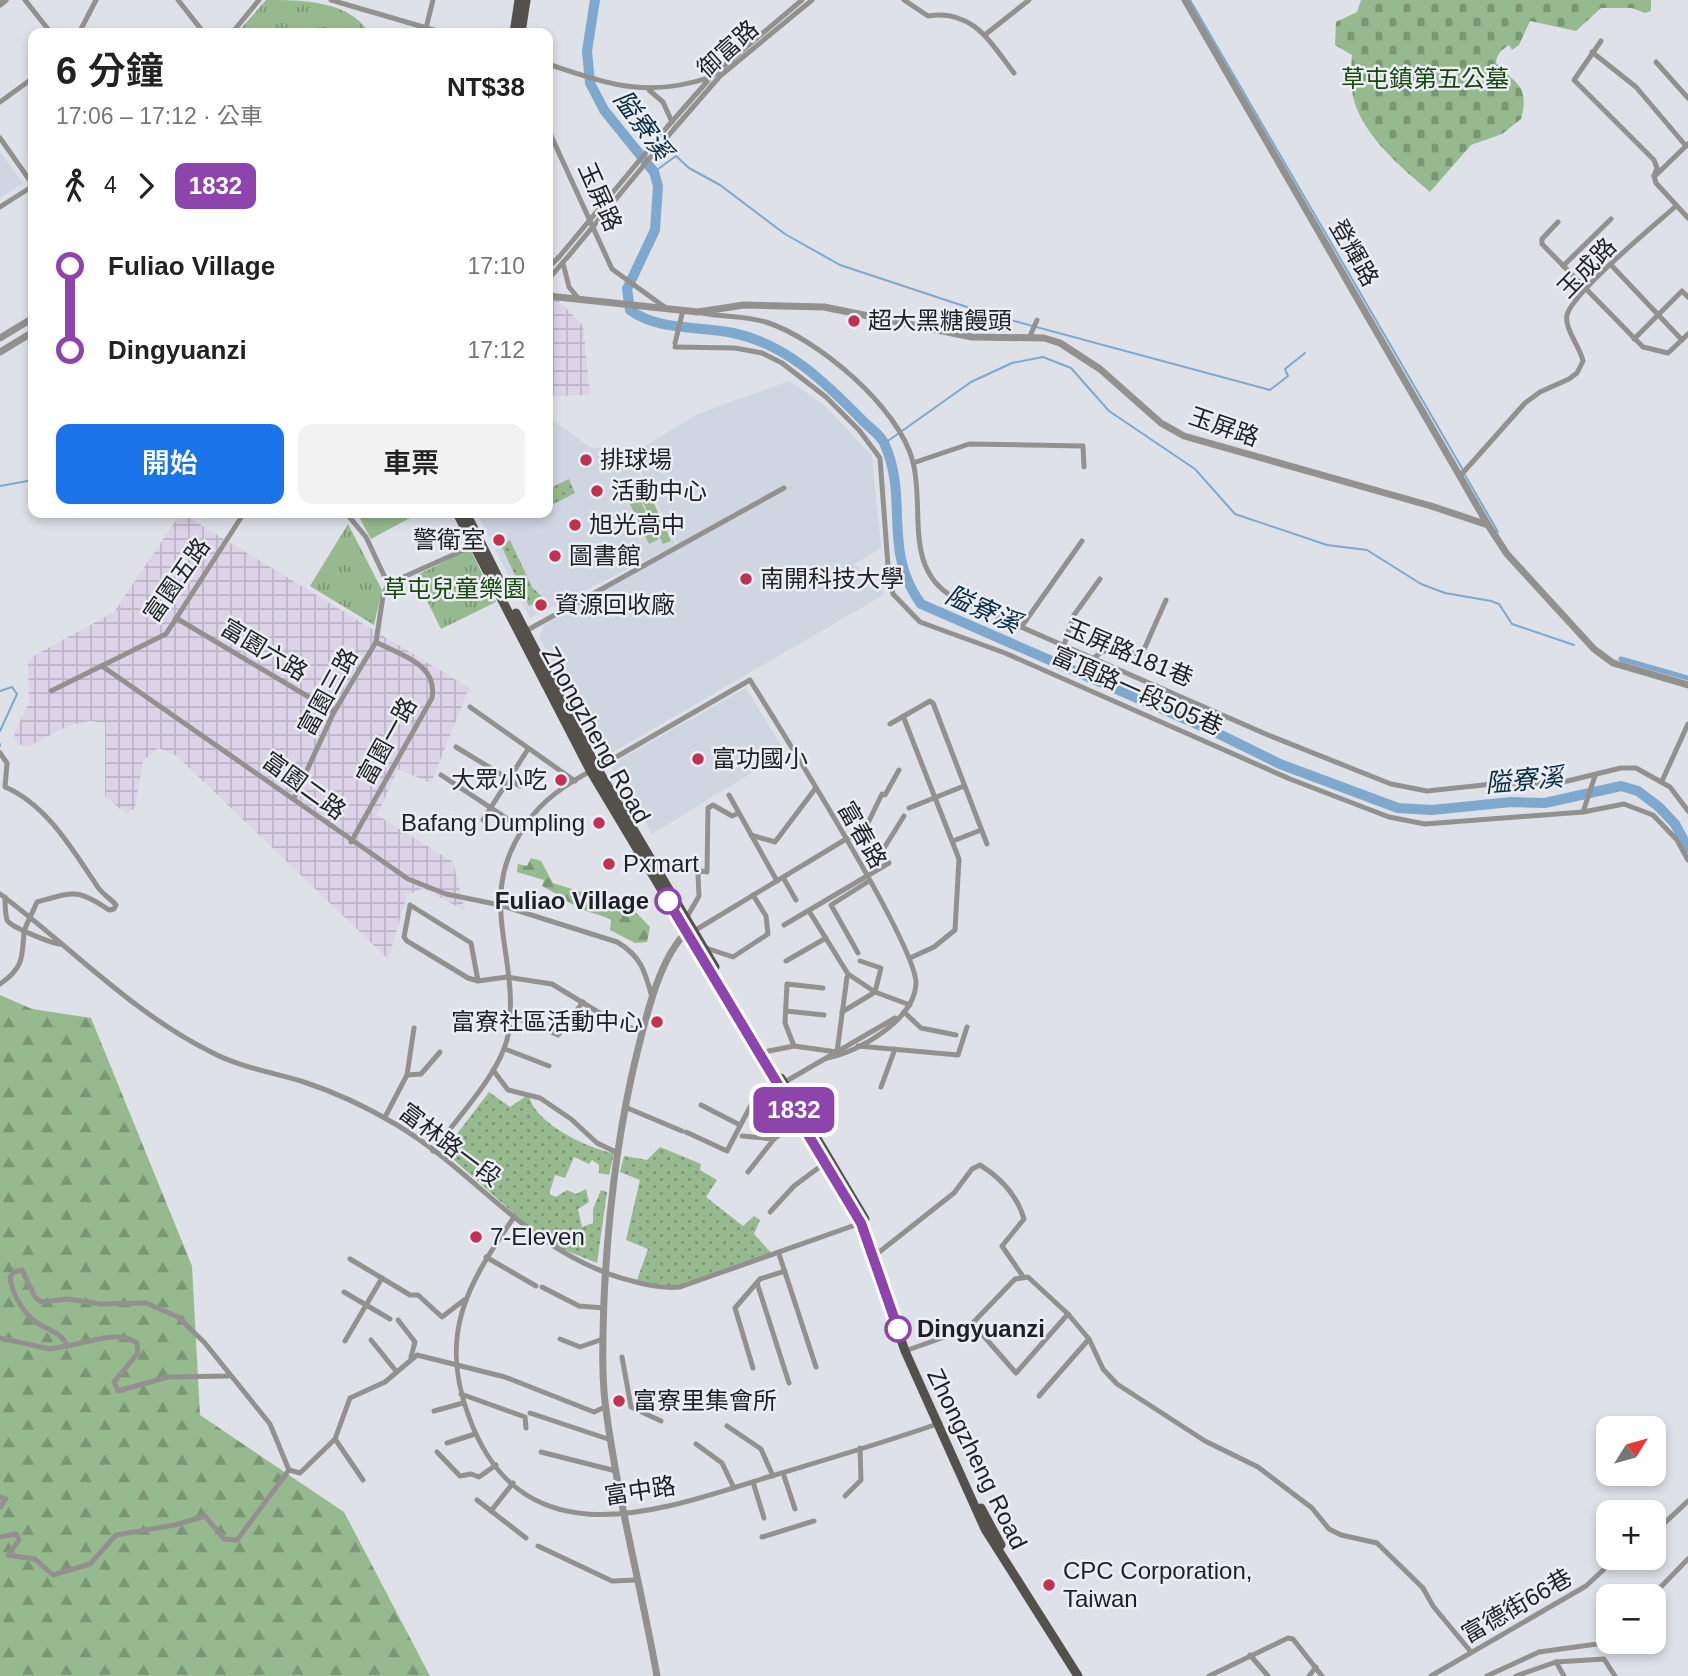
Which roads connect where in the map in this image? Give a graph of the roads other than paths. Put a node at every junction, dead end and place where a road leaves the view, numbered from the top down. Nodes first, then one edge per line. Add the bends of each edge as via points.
1 (5, 0) edge
2 (25, 0) edge
3 (96, 0) edge
4 (178, 0) edge
5 (259, 0) edge
6 (331, 0) edge
7 (433, 0) edge
8 (519, 0) edge
9 (526, 0) edge
10 (802, 0) edge
11 (812, 0) edge
12 (904, 0) edge
13 (1030, 0) edge
14 (1185, 0) edge
15 (342, 2) edge
16 (0, 4) edge
17 (47, 28) edge
18 (82, 28) edge
19 (200, 28) edge
20 (236, 28) edge
21 (426, 28) joint
22 (515, 28) edge
23 (522, 28) edge
24 (986, 34) junction
25 (1601, 41) dead end
26 (1592, 52) junction
27 (1657, 62) dead end
28 (553, 66) edge
29 (1014, 73) dead end
30 (712, 76) junction
31 (720, 76) junction
32 (28, 82) edge
33 (649, 90) junction
34 (1688, 98) edge
35 (0, 102) edge
36 (672, 126) junction
37 (0, 138) edge
38 (553, 140) edge
39 (1687, 145) edge
40 (1654, 176) junction
41 (28, 179) edge
42 (28, 189) edge
43 (1676, 206) junction
44 (0, 207) edge
45 (1688, 218) edge
46 (1611, 219) dead end
47 (1559, 222) dead end
48 (565, 261) junction
49 (553, 263) edge
50 (1612, 265) junction
51 (1563, 266) junction
52 (553, 274) edge
53 (1585, 290) junction
54 (553, 296) edge
55 (1688, 297) edge
56 (578, 298) junction
57 (663, 308) junction
58 (698, 312) junction
59 (682, 314) junction
60 (1658, 314) junction
61 (28, 321) edge
62 (1036, 322) dead end
63 (1688, 334) edge
64 (28, 335) edge
65 (1030, 336) junction
66 (0, 338) edge
67 (1634, 338) junction
68 (1682, 340) junction
69 (1, 350) edge
70 (914, 463) junction
71 (1084, 467) dead end
72 (1460, 476) junction
73 (784, 488) dead end
74 (241, 518) edge
75 (350, 518) edge
76 (460, 518) edge
77 (468, 518) edge
78 (1488, 525) junction
79 (1082, 541) dead end
80 (477, 544) junction
81 (1100, 579) dead end
82 (388, 584) junction
83 (1166, 600) dead end
84 (176, 618) junction
85 (1021, 626) junction
86 (521, 634) junction
87 (376, 642) junction
88 (1064, 645) junction
89 (1095, 657) junction
90 (102, 666) junction
91 (1688, 685) edge
92 (51, 691) dead end
93 (470, 707) dead end
94 (334, 712) junction
95 (903, 716) junction
96 (890, 724) dead end
97 (1688, 724) edge
98 (456, 747) dead end
99 (528, 749) junction
100 (0, 753) edge
101 (594, 770) junction
102 (899, 770) dead end
103 (441, 775) dead end
104 (1596, 777) junction
105 (509, 780) junction
106 (575, 781) junction
107 (1662, 781) junction
108 (520, 786) dead end
109 (964, 786) junction
110 (815, 789) junction
111 (729, 795) dead end
112 (935, 797) junction
113 (294, 798) junction
114 (491, 808) junction
115 (909, 808) dead end
116 (1584, 810) junction
117 (1688, 811) edge
118 (739, 813) junction
119 (904, 816) dead end
120 (483, 820) dead end
121 (523, 829) junction
122 (981, 830) junction
123 (751, 835) junction
124 (845, 841) junction
125 (953, 841) junction
126 (351, 842) junction
127 (987, 844) dead end
128 (1688, 860) edge
129 (784, 879) junction
130 (867, 879) junction
131 (777, 881) junction
132 (753, 895) junction
133 (2, 896) edge
134 (796, 900) dead end
135 (500, 905) junction
136 (809, 911) junction
137 (687, 917) junction
138 (32, 918) junction
139 (784, 925) dead end
140 (24, 929) junction
141 (691, 932) junction
142 (826, 938) junction
143 (62, 943) junction
144 (703, 947) junction
145 (859, 953) dead end
146 (910, 958) junction
147 (786, 961) dead end
148 (860, 961) dead end
149 (507, 977) junction
150 (847, 978) dead end
151 (478, 981) junction
152 (0, 984) edge
153 (823, 988) dead end
154 (874, 993) junction
155 (653, 1000) junction
156 (583, 1002) junction
157 (910, 1005) junction
158 (786, 1011) junction
159 (842, 1012) junction
160 (904, 1012) junction
161 (510, 1015) junction
162 (824, 1015) dead end
163 (967, 1027) dead end
164 (414, 1028) dead end
165 (642, 1033) junction
166 (956, 1035) dead end
167 (794, 1046) junction
168 (858, 1046) junction
169 (505, 1049) junction
170 (895, 1049) junction
171 (440, 1052) dead end
172 (837, 1052) junction
173 (763, 1053) junction
174 (827, 1058) junction
175 (549, 1066) dead end
176 (493, 1070) junction
177 (407, 1076) junction
178 (782, 1085) junction
179 (881, 1087) dead end
180 (701, 1105) dead end
181 (625, 1107) junction
182 (385, 1117) junction
183 (800, 1120) junction
184 (740, 1125) junction
185 (741, 1136) dead end
186 (774, 1139) junction
187 (433, 1151) junction
188 (616, 1152) junction
189 (825, 1163) junction
190 (748, 1172) dead end
191 (770, 1212) dead end
192 (514, 1217) junction
193 (863, 1222) junction
194 (878, 1252) junction
195 (779, 1254) junction
196 (486, 1257) junction
197 (350, 1259) dead end
198 (785, 1271) junction
199 (605, 1272) junction
200 (1022, 1275) junction
201 (382, 1278) junction
202 (757, 1283) junction
203 (344, 1292) dead end
204 (464, 1300) junction
205 (366, 1305) junction
206 (604, 1308) junction
207 (1068, 1314) junction
208 (390, 1319) dead end
209 (398, 1320) dead end
210 (974, 1325) junction
211 (0, 1338) edge
212 (560, 1339) dead end
213 (604, 1339) junction
214 (1088, 1339) junction
215 (345, 1340) dead end
216 (371, 1340) dead end
217 (67, 1346) junction
218 (908, 1351) junction
219 (411, 1357) junction
220 (622, 1357) dead end
221 (455, 1364) junction
222 (816, 1367) dead end
223 (753, 1368) dead end
224 (396, 1371) junction
225 (228, 1376) junction
226 (789, 1383) dead end
227 (461, 1394) junction
228 (1039, 1396) dead end
229 (463, 1403) junction
230 (606, 1407) junction
231 (434, 1411) dead end
232 (530, 1413) dead end
233 (661, 1421) dead end
234 (938, 1424) junction
235 (727, 1426) dead end
236 (526, 1427) dead end
237 (475, 1434) junction
238 (335, 1438) junction
239 (611, 1440) junction
240 (447, 1443) dead end
241 (696, 1444) dead end
242 (860, 1448) junction
243 (437, 1452) dead end
244 (541, 1452) dead end
245 (496, 1465) junction
246 (289, 1470) junction
247 (616, 1471) junction
248 (783, 1472) junction
249 (773, 1476) junction
250 (363, 1480) dead end
251 (753, 1482) junction
252 (513, 1483) junction
253 (734, 1488) junction
254 (845, 1496) dead end
255 (0, 1497) edge
256 (477, 1500) dead end
257 (1688, 1501) edge
258 (0, 1507) edge
259 (796, 1509) dead end
260 (491, 1511) junction
261 (623, 1516) junction
262 (764, 1518) dead end
263 (814, 1521) dead end
264 (1666, 1522) edge
265 (0, 1537) edge
266 (762, 1537) dead end
267 (526, 1538) dead end
268 (538, 1546) dead end
269 (1688, 1559) edge
270 (1603, 1570) edge
271 (636, 1580) junction
272 (1664, 1584) edge
273 (1596, 1644) edge
274 (1471, 1652) junction
275 (1250, 1655) junction
276 (1556, 1662) junction
277 (1316, 1668) junction
278 (1223, 1673) edge
279 (657, 1676) edge
280 (1078, 1676) edge
281 (1085, 1676) edge
282 (1209, 1676) edge
283 (1268, 1676) edge
284 (1309, 1676) edge
285 (1322, 1676) edge
286 (1431, 1676) edge
287 (1487, 1676) edge
288 (1516, 1676) edge
289 (1564, 1676) edge
290 (1615, 1676) edge

1 - 16 street
2 - 17 street
3 - 18 street
4 - 19 street
5 - 20 street
6 - 15 street
7 - 21 street
8 - 22 main road
9 - 23 main road
10 - 30 street, 御富路
11 - 31 street, 御富路
12 - 24 street via 928,16 939,14 971,22
13 - 24 street
14 - 72 street, 登輝路
15 - 21 street
24 - 29 street
25 - 26 street
26 - 39 street via 1636,87
26 - 40 street via 1574,80 1654,160
27 - 34 street
28 - 33 street via 620,87
30 - 31 street
30 - 33 street
30 - 36 street, 御富路
31 - 36 street, 御富路
32 - 35 street
33 - 36 street via 663,102
36 - 48 street, bridge
36 - 49 street, bridge
37 - 41 street
38 - 57 street, 玉屏路 via 612,269
39 - 40 street
40 - 43 street
42 - 44 street
43 - 45 street
43 - 50 street, 玉成路
46 - 51 street
47 - 51 street via 1542,244
48 - 52 street
48 - 56 street via 569,287
50 - 53 street, 玉成路
50 - 60 street
51 - 53 street
53 - 67 street
53 - 72 street, 玉成路 via 1567,314 1581,353 1580,368 1525,403
54 - 56 street
55 - 60 street via 1682,291
56 - 57 street
57 - 59 street, 玉屏路
58 - 59 street, 玉屏路
58 - 65 street, 玉屏路 via 744,306 824,307 971,337
58 - 70 street, 玉屏路181巷 via 766,322 800,338 873,398 903,437
59 - 116 street, 富頂路一段505巷 via 675,345 762,352 826,397 859,430 880,458 893,594 920,622 1005,653 1290,779 1389,817 1425,824
60 - 67 street
60 - 68 street
61 - 66 street
62 - 65 street
63 - 68 street
64 - 69 street
65 - 78 street, 玉屏路 via 1060,343 1079,354 1161,423 1184,436
67 - 68 street via 1654,352 1668,353
70 - 71 street via 969,444 1066,445 1083,446
70 - 85 street, 玉屏路181巷 via 920,547 929,576 955,598
72 - 78 street, 登輝路
73 - 86 street
74 - 84 street, 富園五路
75 - 82 street via 366,537
76 - 80 main road, Zhongzheng Road
77 - 80 main road, Zhongzheng Road
78 - 91 street via 1507,554 1594,649 1612,663
79 - 85 street
80 - 82 street
80 - 86 main road, Zhongzheng Road
81 - 88 street via 1074,615
82 - 87 street, 富園三路
83 - 89 street via 1142,654 1102,651
84 - 90 street, 富園五路 via 166,634
84 - 94 street, 富園六路
85 - 88 street, 玉屏路181巷
86 - 101 main road, Zhongzheng Road
87 - 94 street, 富園三路
87 - 126 street, 富園一路 via 428,670 434,684 432,698
88 - 89 street, 玉屏路181巷
89 - 104 street, 玉屏路181巷 via 1391,784 1427,791
90 - 92 street, 富園五路
90 - 113 street, 富園二路
93 - 99 street
94 - 113 street, 富園三路
95 - 96 street
95 - 109 street via 933,703
95 - 112 street
97 - 107 street
98 - 105 street
99 - 105 street
99 - 106 street
100 - 138 street via 7,764 5,787 30,799 116,905 109,910 84,893 67,894 37,902
101 - 106 street
101 - 110 street, 富春路 via 750,680
101 - 137 main road, Zhongzheng Road
101 - 141 main road, Zhongzheng Road
102 - 124 street via 866,827
103 - 114 street
104 - 107 street, 玉屏路181巷 via 1630,768
104 - 116 street
105 - 108 street
105 - 114 street
106 - 121 street via 550,797
107 - 117 street, 玉屏路181巷
109 - 112 street
109 - 122 street
110 - 123 street via 775,842
110 - 124 street, 富春路
111 - 118 street
112 - 115 street
112 - 125 street
113 - 126 street, 富園二路
114 - 120 street
114 - 121 street
116 - 128 street, 富頂路一段505巷 via 1618,803 1646,811 1672,834
118 - 123 street
118 - 137 street via 732,816 713,805 708,808 707,872 698,874 699,897
119 - 130 street via 881,853 889,863
121 - 135 street via 507,858
122 - 125 street
122 - 127 street
123 - 131 street
124 - 129 street
124 - 130 street, 富春路
125 - 146 street via 959,859 955,930
126 - 135 street, 富園二路 via 426,887
129 - 131 street
129 - 134 street
130 - 136 street
130 - 145 street via 831,905
130 - 146 street, 富春路
131 - 132 street
132 - 141 street
132 - 144 street via 766,916 768,934 733,957
133 - 138 street, 富林路一段
133 - 140 street via 7,920 12,927
135 - 149 street
135 - 155 street, 富園二路 via 617,942 632,951 641,960
136 - 139 street
136 - 142 street
137 - 141 main road, Zhongzheng Road
138 - 140 street
138 - 143 street, 富林路一段
140 - 143 street via 52,944
140 - 152 street via 24,956
141 - 144 main road, Zhongzheng Road
141 - 155 street via 675,943
141 - 173 main road, Zhongzheng Road
142 - 147 street
142 - 154 street via 848,974
143 - 182 street, 富林路一段 via 121,995 214,1054 302,1081
144 - 173 main road, Zhongzheng Road
146 - 157 street, 富春路 via 916,980
148 - 154 street via 881,968
149 - 151 street
149 - 156 street via 552,984
149 - 161 street
150 - 159 street
151 - 151 street via 471,943 410,905 407,941
153 - 158 street via 787,984
154 - 157 street
154 - 159 street
155 - 165 street
156 - 161 street via 558,1035
156 - 165 street
157 - 160 street
158 - 162 street
158 - 167 street via 785,1023
159 - 172 street
160 - 166 street via 921,1027
160 - 168 street
160 - 172 street
161 - 169 street
163 - 170 street via 958,1055
164 - 177 street
165 - 181 street
167 - 172 street
167 - 173 street
168 - 170 street
168 - 174 street
169 - 175 street
169 - 176 street
170 - 179 street
171 - 177 street via 421,1074
172 - 174 street
173 - 178 main road, Zhongzheng Road
174 - 178 street
176 - 187 street
176 - 188 street via 508,1090 540,1098 597,1143
177 - 182 street
178 - 183 main road, Zhongzheng Road
178 - 184 street via 751,1105
178 - 193 main road, Zhongzheng Road
180 - 184 street
181 - 184 street via 726,1152
181 - 188 street
182 - 187 street, 富林路一段
183 - 186 street
183 - 189 main road, Zhongzheng Road
185 - 186 street
186 - 190 street
187 - 192 street, 富林路一段
188 - 199 street
189 - 191 street
189 - 193 main road, Zhongzheng Road
192 - 196 street, 富中路
192 - 199 street, 富林路一段 via 557,1251
193 - 194 main road, Zhongzheng Road
193 - 195 street, 富林路一段
193 - 218 main road, Zhongzheng Road
194 - 200 street via 954,1193 980,1165 1010,1189 1022,1212 1024,1219 1002,1246
194 - 218 main road, Zhongzheng Road
195 - 198 street
195 - 199 street, 富林路一段 via 667,1288
196 - 204 street, 富中路
196 - 206 street via 579,1306
197 - 201 street
198 - 202 street
198 - 222 street
199 - 206 street
200 - 207 street
200 - 210 street
201 - 204 street via 418,1295 442,1317
201 - 205 street
202 - 223 street via 734,1308
202 - 226 street
203 - 205 street
204 - 221 street, 富中路 via 455,1332
205 - 208 street
205 - 215 street
206 - 213 street
207 - 210 street via 1016,1373
207 - 214 street
209 - 219 street via 415,1342
210 - 218 street
211 - 217 street via 50,1349
212 - 213 street via 580,1346
213 - 230 street
214 - 228 street
214 - 274 street via 1103,1369 1135,1398 1258,1466 1312,1508 1329,1529 1377,1543 1423,1588
216 - 224 street
217 - 225 street via 100,1338 128,1337 137,1343 138,1353 114,1382 118,1391 168,1377
217 - 225 street via 64,1338 33,1319 15,1295 13,1272 22,1270 41,1302 146,1303 169,1313 204,1342
218 - 234 main road, Zhongzheng Road
219 - 221 street via 425,1355
219 - 224 street
220 - 233 street via 631,1407
221 - 227 street, 富中路
221 - 230 street via 505,1377 594,1412
224 - 238 street via 372,1390 350,1398
225 - 246 street via 270,1424
227 - 229 street, 富中路
227 - 236 street via 525,1417
229 - 231 street
229 - 237 street, 富中路
230 - 239 street
232 - 239 street
234 - 242 street, 富中路
234 - 280 main road, Zhongzheng Road via 985,1530
234 - 281 main road, Zhongzheng Road via 999,1541
235 - 249 street via 761,1449
237 - 240 street
237 - 245 street, 富中路
238 - 246 street via 300,1473
238 - 250 street
239 - 247 street
241 - 253 street via 722,1463
242 - 248 street, 富中路
242 - 254 street via 861,1480
243 - 245 street via 460,1476 479,1477
244 - 247 street
245 - 252 street, 富中路
246 - 265 street via 237,1540 224,1539 205,1516 116,1535 90,1564 53,1575 35,1559 8,1555 19,1540 16,1534
247 - 261 street
248 - 249 street, 富中路
248 - 259 street
249 - 251 street, 富中路
251 - 253 street, 富中路
251 - 262 street
252 - 260 street
252 - 261 street, 富中路 via 557,1510
253 - 261 street, 富中路
255 - 258 street via 6,1499
256 - 260 street
257 - 264 street
260 - 267 street
261 - 271 street
263 - 266 street
268 - 271 street via 612,1581
269 - 272 street
270 - 274 street, 富德街66巷 via 1586,1586
271 - 279 street
273 - 287 street via 1539,1652
274 - 286 street, 富德街66巷
275 - 277 street via 1288,1638
275 - 278 street
275 - 283 street
276 - 288 street
276 - 289 street
276 - 290 street via 1604,1659
277 - 284 street
277 - 285 street
278 - 282 street

